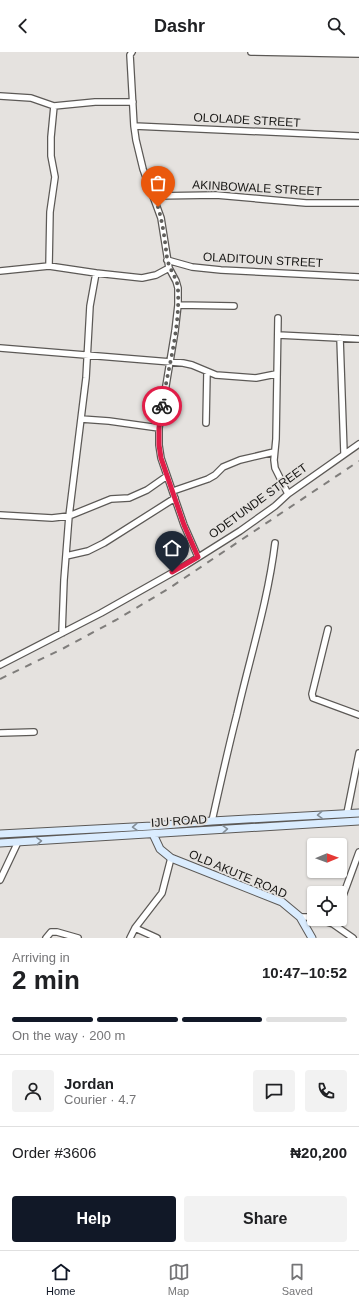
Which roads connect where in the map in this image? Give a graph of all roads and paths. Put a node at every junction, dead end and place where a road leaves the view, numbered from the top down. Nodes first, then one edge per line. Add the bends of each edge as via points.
1 (132, 52) edge
2 (251, 52) edge
3 (356, 54) edge
4 (0, 96) edge
5 (133, 102) junction
6 (54, 106) junction
7 (134, 126) junction
8 (359, 136) edge
9 (154, 196) junction
10 (359, 203) edge
11 (167, 260) junction
12 (49, 266) junction
13 (169, 268) junction
14 (0, 271) edge
15 (96, 273) junction
16 (359, 277) edge
17 (178, 305) junction
18 (234, 306) dead end
19 (278, 318) dead end
20 (278, 335) junction
21 (340, 338) junction
22 (359, 339) edge
23 (0, 348) edge
24 (88, 354) junction
25 (170, 362) junction
26 (208, 372) junction
27 (276, 374) junction
28 (81, 419) junction
29 (206, 423) dead end
30 (159, 428) junction
31 (359, 444) edge
32 (274, 452) junction
33 (344, 453) junction
34 (167, 476) junction
35 (173, 491) junction
36 (288, 494) junction
37 (175, 498) junction
38 (0, 515) edge
39 (69, 516) junction
40 (275, 543) dead end
41 (66, 556) junction
42 (198, 557) junction
43 (328, 629) dead end
44 (62, 633) junction
45 (0, 665) edge
46 (359, 716) edge
47 (0, 732) edge
48 (34, 732) dead end
49 (359, 753) edge
50 (347, 813) junction
51 (359, 813) edge
52 (212, 821) junction
53 (359, 821) edge
54 (0, 834) edge
55 (153, 834) junction
56 (18, 842) junction
57 (0, 843) edge
58 (359, 852) edge
59 (171, 858) junction
60 (0, 880) edge
61 (347, 886) edge
62 (300, 917) junction
63 (307, 917) edge
64 (340, 926) edge
65 (135, 928) junction
66 (46, 938) edge
67 (78, 938) edge
68 (130, 938) edge
69 (157, 938) edge
70 (312, 938) edge
71 (353, 938) edge

1 - 5 street via 130,55
2 - 3 street
4 - 6 street via 31,98
5 - 6 street
5 - 7 street
6 - 12 street via 51,156 55,177 50,212
7 - 8 street, OLOLADE STREET
7 - 9 street via 143,169
9 - 10 street, AKINBOWALE STREET via 216,195 306,203
9 - 11 street via 161,218
11 - 13 street
11 - 16 street, OLADITOUN STREET via 192,267 221,270
12 - 14 street
12 - 15 street
13 - 15 street via 156,275 142,278
13 - 17 street via 178,288
15 - 24 street via 90,306
17 - 18 street
17 - 25 street
19 - 20 street
20 - 21 street
20 - 27 street
21 - 22 street
21 - 33 street
23 - 24 street
24 - 25 street
24 - 28 street
25 - 26 street via 192,365
25 - 30 street
26 - 27 street via 216,376 256,378
26 - 29 street
27 - 32 street
28 - 30 street
28 - 39 street
30 - 34 street via 161,458
31 - 33 street, ODETUNDE STREET
32 - 35 street via 240,460 223,467 208,479
32 - 36 street via 275,468
33 - 36 street, ODETUNDE STREET
34 - 35 street
34 - 39 street via 147,490 129,498 111,499
35 - 37 street
36 - 42 street, ODETUNDE STREET via 240,531
37 - 41 street via 104,544
37 - 42 street
38 - 39 street via 52,518
39 - 41 street
40 - 52 street via 258,631
41 - 44 street
42 - 44 street, ODETUNDE STREET
43 - 46 street via 313,698
44 - 45 street, ODETUNDE STREET
47 - 48 street
49 - 50 street
50 - 51 main road, IJU ROAD
50 -> 52 main road, IJU ROAD
52 -> 54 main road, IJU ROAD
55 -> 53 main road, IJU ROAD
56 -> 55 main road, IJU ROAD
55 - 59 main road, OLD AKUTE ROAD via 160,849
56 - 57 main road, IJU ROAD
56 - 60 street
58 - 61 street
59 - 62 main road, OLD AKUTE ROAD via 282,902
59 - 65 street via 162,893
62 - 63 street
62 - 70 main road, OLD AKUTE ROAD
64 - 71 street
65 - 68 street
65 - 69 street
66 - 67 street via 51,932 57,932

